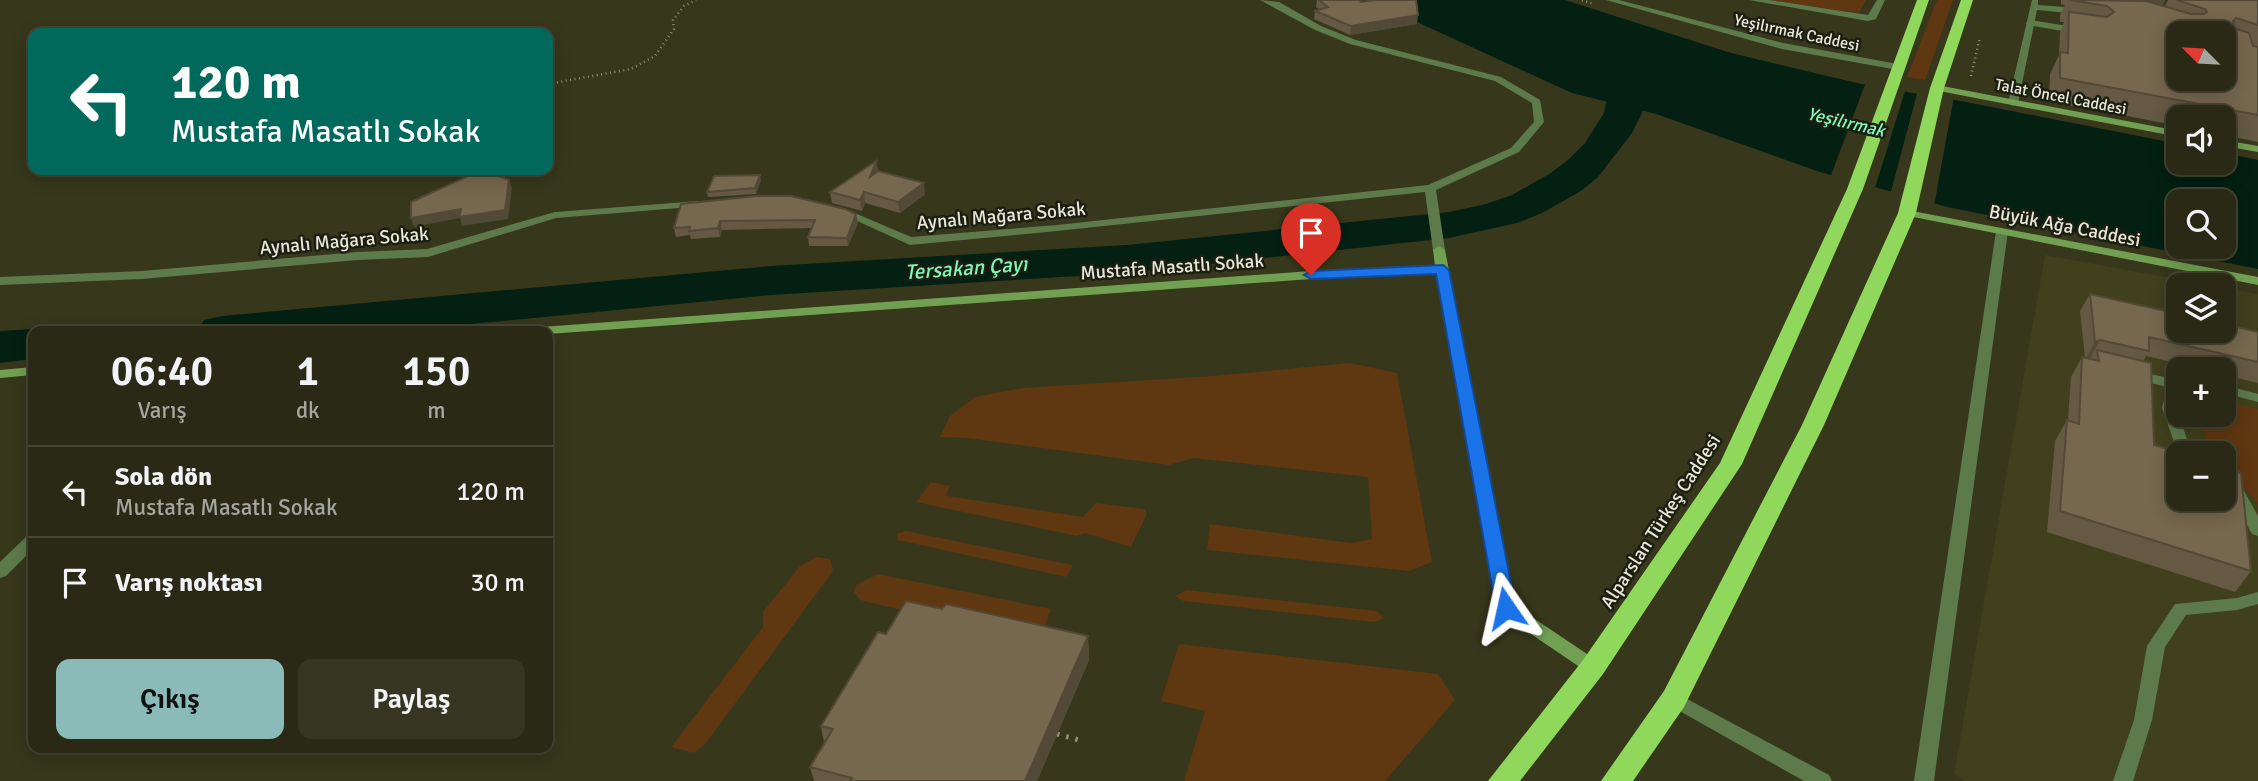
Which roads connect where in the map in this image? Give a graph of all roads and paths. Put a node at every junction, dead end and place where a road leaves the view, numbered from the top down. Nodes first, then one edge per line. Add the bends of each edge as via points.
1 (695, 0) edge
2 (1264, 0) edge
3 (1610, 0) edge
4 (1753, 0) edge
5 (1881, 0) edge
6 (1923, 0) edge
7 (1967, 0) edge
8 (2034, 4) edge
9 (2084, 12) edge
10 (2030, 23) junction
11 (1981, 30) dead end
12 (2097, 33) edge
13 (1898, 67) junction
14 (553, 83) edge
15 (1936, 91) junction
16 (1968, 94) junction
17 (2013, 103) junction
18 (2166, 132) edge
19 (2236, 145) edge
20 (2258, 149) edge
21 (1430, 188) junction
22 (717, 202) edge
23 (824, 206) edge
24 (1908, 208) junction
25 (2002, 231) junction
26 (1443, 270) junction
27 (0, 281) edge
28 (2258, 281) edge
29 (553, 330) edge
30 (28, 371) edge
31 (2126, 373) edge
32 (0, 374) edge
33 (2166, 382) edge
34 (2236, 392) edge
35 (2258, 398) edge
36 (2236, 491) edge
37 (2258, 530) edge
38 (28, 545) edge
39 (0, 572) edge
40 (2258, 598) edge
41 (1593, 667) junction
42 (1674, 699) junction
43 (1057, 734) edge
44 (1079, 740) dead end
45 (1503, 781) edge
46 (1616, 781) edge
47 (1822, 781) edge
48 (1923, 781) edge
49 (2123, 781) edge

1 - 14 path via 673,20 674,29 655,56 631,69
2 - 21 street, Aynalı Mağara Sokak via 1353,42 1498,79 1537,103 1539,122 1515,150
3 - 13 street, Yeşilırmak Caddesi via 1782,46
4 - 5 street via 1868,18
6 - 13 highway
7 - 15 highway
8 - 9 street
8 - 10 street
10 - 12 street
10 - 17 street
11 - 16 path
13 - 41 highway, Alparslan Türkeş Caddesi via 1855,189 1731,464
15 - 16 street, Talat Öncel Caddesi
15 - 24 highway
16 - 17 street, Talat Öncel Caddesi
17 - 18 street, Talat Öncel Caddesi
19 - 20 street
21 - 23 street, Aynalı Mağara Sokak via 909,241 851,213
21 - 26 street
22 - 27 street, Aynalı Mağara Sokak via 555,215 428,253
24 - 25 street, Büyük Ağa Caddesi
24 - 42 highway via 1813,425
25 - 28 street, Büyük Ağa Caddesi
25 - 48 street
26 - 29 street, Mustafa Masatlı Sokak via 1311,275
26 - 41 street via 1506,608
30 - 32 street
31 - 33 street
34 - 35 street
36 - 37 street
38 - 39 street
40 - 49 street via 2181,609 2156,646 2143,720
41 - 45 highway, Alparslan Türkeş Caddesi
42 - 46 highway
42 - 47 street
43 - 44 path

